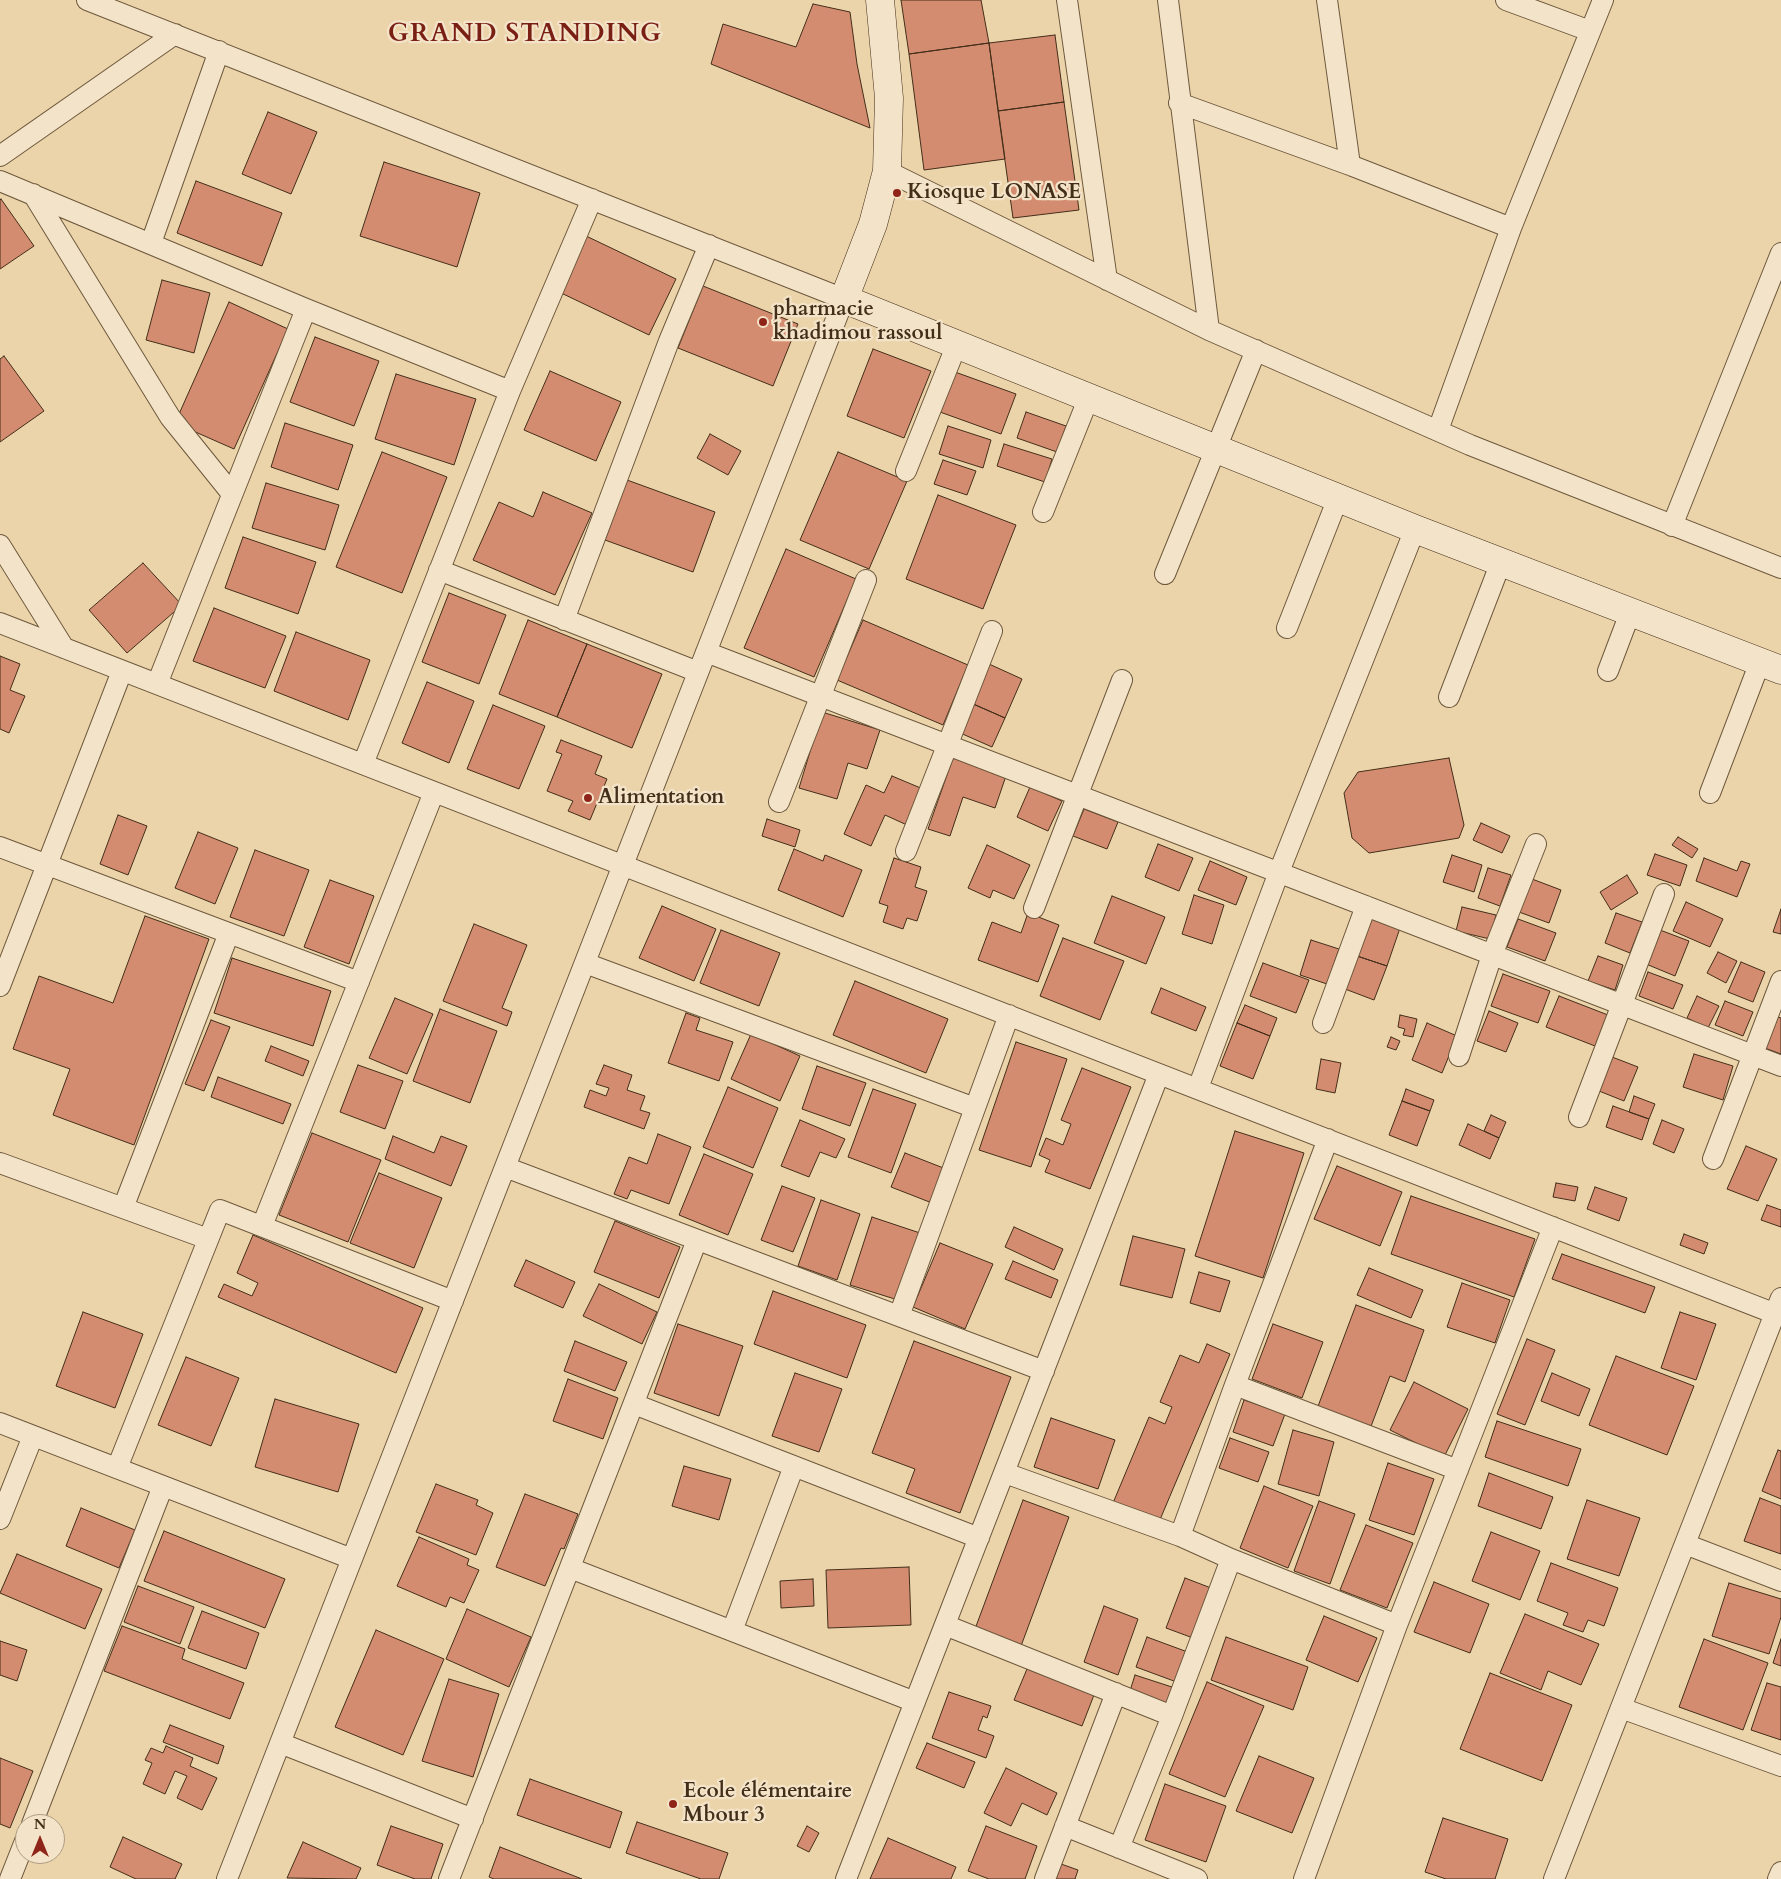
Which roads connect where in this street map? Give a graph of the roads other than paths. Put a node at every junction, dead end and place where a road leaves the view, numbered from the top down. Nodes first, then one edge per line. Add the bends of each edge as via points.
1 (87, 0) edge
2 (879, 0) edge
3 (1067, 0) edge
4 (1168, 0) edge
5 (1327, 0) edge
6 (1506, 0) edge
7 (1603, 0) edge
8 (1590, 31) junction
9 (175, 34) junction
10 (220, 51) junction
11 (1179, 103) junction
12 (0, 156) edge
13 (1350, 165) junction
14 (887, 171) junction
15 (0, 181) edge
16 (33, 194) junction
17 (592, 199) junction
18 (1511, 228) junction
19 (151, 244) junction
20 (709, 245) junction
21 (1781, 253) edge
22 (1107, 280) junction
23 (844, 299) junction
24 (306, 309) junction
25 (1209, 330) junction
26 (957, 344) junction
27 (1256, 350) junction
28 (510, 391) junction
29 (1089, 397) junction
30 (1438, 430) junction
31 (1216, 448) junction
32 (906, 470) dead end
33 (232, 494) junction
34 (1338, 498) junction
35 (1043, 512) dead end
36 (1672, 526) junction
37 (1416, 529) junction
38 (0, 545) edge
39 (1501, 562) junction
40 (1781, 568) edge
41 (439, 570) junction
42 (1165, 574) dead end
43 (866, 580) dead end
44 (1630, 613) junction
45 (564, 620) junction
46 (0, 623) edge
47 (1287, 628) dead end
48 (992, 631) dead end
49 (64, 648) junction
50 (706, 652) junction
51 (1770, 666) edge
52 (122, 670) junction
53 (1608, 670) dead end
54 (698, 672) junction
55 (1122, 680) dead end
56 (157, 684) junction
57 (821, 696) junction
58 (1449, 697) dead end
59 (947, 745) junction
60 (363, 764) junction
61 (434, 792) junction
62 (1710, 793) dead end
63 (1078, 795) junction
64 (779, 802) dead end
65 (1536, 844) dead end
66 (0, 847) edge
67 (906, 851) dead end
68 (47, 864) junction
69 (623, 865) junction
70 (1278, 872) junction
71 (1664, 894) dead end
72 (1366, 906) junction
73 (1034, 908) dead end
74 (229, 933) junction
75 (1492, 955) junction
76 (585, 963) junction
77 (1781, 981) edge
78 (359, 982) junction
79 (0, 986) edge
80 (1622, 1005) junction
81 (1009, 1015) junction
82 (1323, 1023) dead end
83 (1753, 1055) junction
84 (1459, 1056) dead end
85 (1781, 1066) edge
86 (1159, 1074) junction
87 (1198, 1088) junction
88 (975, 1108) junction
89 (1579, 1117) dead end
90 (1328, 1139) junction
91 (1713, 1159) dead end
92 (0, 1163) edge
93 (505, 1167) junction
94 (123, 1208) junction
95 (262, 1226) junction
96 (1554, 1227) junction
97 (208, 1239) junction
98 (697, 1240) junction
99 (453, 1301) junction
100 (1779, 1309) edge
101 (899, 1316) junction
102 (1044, 1371) junction
103 (1235, 1385) junction
104 (634, 1404) junction
105 (0, 1423) edge
106 (33, 1436) junction
107 (794, 1466) junction
108 (117, 1468) junction
109 (1458, 1470) junction
110 (1005, 1473) junction
111 (163, 1486) junction
112 (0, 1519) edge
113 (1180, 1536) junction
114 (979, 1538) junction
115 (1685, 1544) junction
116 (352, 1558) junction
117 (1231, 1559) junction
118 (570, 1568) junction
119 (1781, 1581) edge
120 (945, 1625) junction
121 (1397, 1625) junction
122 (732, 1631) junction
123 (1116, 1693) junction
124 (915, 1702) junction
125 (1621, 1708) junction
126 (1172, 1716) junction
127 (280, 1743) junction
128 (1781, 1766) edge
129 (36, 1814) edge
130 (473, 1819) junction
131 (1065, 1826) junction
132 (1119, 1848) junction
133 (16, 1864) edge
134 (1781, 1872) edge
135 (10, 1879) edge
136 (227, 1879) edge
137 (449, 1879) edge
138 (846, 1879) edge
139 (1045, 1879) edge
140 (1197, 1879) edge
141 (1304, 1879) edge
142 (1554, 1879) edge
143 (1778, 1879) edge

1 - 9 street
2 - 14 street via 888,98
3 - 22 street
4 - 11 street
5 - 13 street
6 - 8 street
7 - 8 street
8 - 18 street
9 - 10 street
9 - 12 street
10 - 17 street
10 - 19 street
11 - 13 street
11 - 25 street
13 - 18 street
14 - 22 street
14 - 23 street via 873,224
15 - 16 street
16 - 19 street
16 - 33 street via 170,416
17 - 20 street
17 - 28 street
18 - 30 street
19 - 24 street
20 - 23 street
20 - 45 street
21 - 36 street
22 - 25 street
23 - 26 street
23 - 50 street
24 - 28 street
24 - 33 street
25 - 27 street
26 - 29 street
26 - 32 street
27 - 30 street
27 - 31 street
28 - 41 street
29 - 31 street
29 - 35 street
30 - 36 street
31 - 34 street
31 - 42 street
33 - 56 street
34 - 37 street
34 - 47 street
36 - 40 street
37 - 39 street
37 - 70 street
38 - 49 street
39 - 44 street
39 - 58 street
41 - 45 street
41 - 60 street
43 - 57 street
44 - 51 street
44 - 53 street
45 - 54 street
46 - 49 street
48 - 59 street
49 - 52 street
50 - 54 street
50 - 57 street
51 - 62 street
52 - 56 street
52 - 68 street
54 - 69 street
55 - 63 street
56 - 60 street
57 - 59 street
57 - 64 street
59 - 63 street
59 - 67 street
60 - 61 street
61 - 69 street
61 - 78 street
63 - 70 street
63 - 73 street
65 - 75 street
66 - 68 street
68 - 74 street
68 - 79 street
69 - 76 street
69 - 81 street
70 - 72 street
70 - 87 street
71 - 80 street
72 - 75 street
72 - 82 street
74 - 78 street
74 - 94 street
75 - 80 street
75 - 84 street
76 - 88 street
76 - 93 street
77 - 83 street
78 - 95 street
80 - 83 street
80 - 89 street
81 - 86 street
81 - 88 street
83 - 85 street
83 - 91 street
86 - 87 street
86 - 102 street
87 - 90 street
88 - 101 street
90 - 96 street
90 - 103 street
92 - 94 street
93 - 98 street
93 - 99 street
94 - 97 street
95 - 97 street via 220,1210
95 - 99 street
96 - 100 street
96 - 109 street
97 - 108 street
98 - 101 street
98 - 104 street
99 - 116 street
100 - 115 street
101 - 102 street
102 - 110 street
103 - 109 street
103 - 113 street
104 - 107 street
104 - 118 street
105 - 106 street
106 - 108 street
106 - 112 street
107 - 114 street
107 - 122 street
108 - 111 street
109 - 121 street
110 - 113 street
110 - 114 street
111 - 116 street
111 - 129 street
113 - 117 street
114 - 120 street
115 - 119 street
115 - 125 street
116 - 127 street
117 - 121 street
117 - 126 street
118 - 122 street
118 - 130 street
120 - 123 street
120 - 124 street
121 - 141 street
122 - 124 street
123 - 126 street
123 - 131 street
124 - 138 street
125 - 128 street
125 - 142 street
126 - 132 street
127 - 130 street
127 - 136 street
130 - 137 street
131 - 132 street
131 - 139 street
132 - 140 street
133 - 135 street
134 - 143 street

